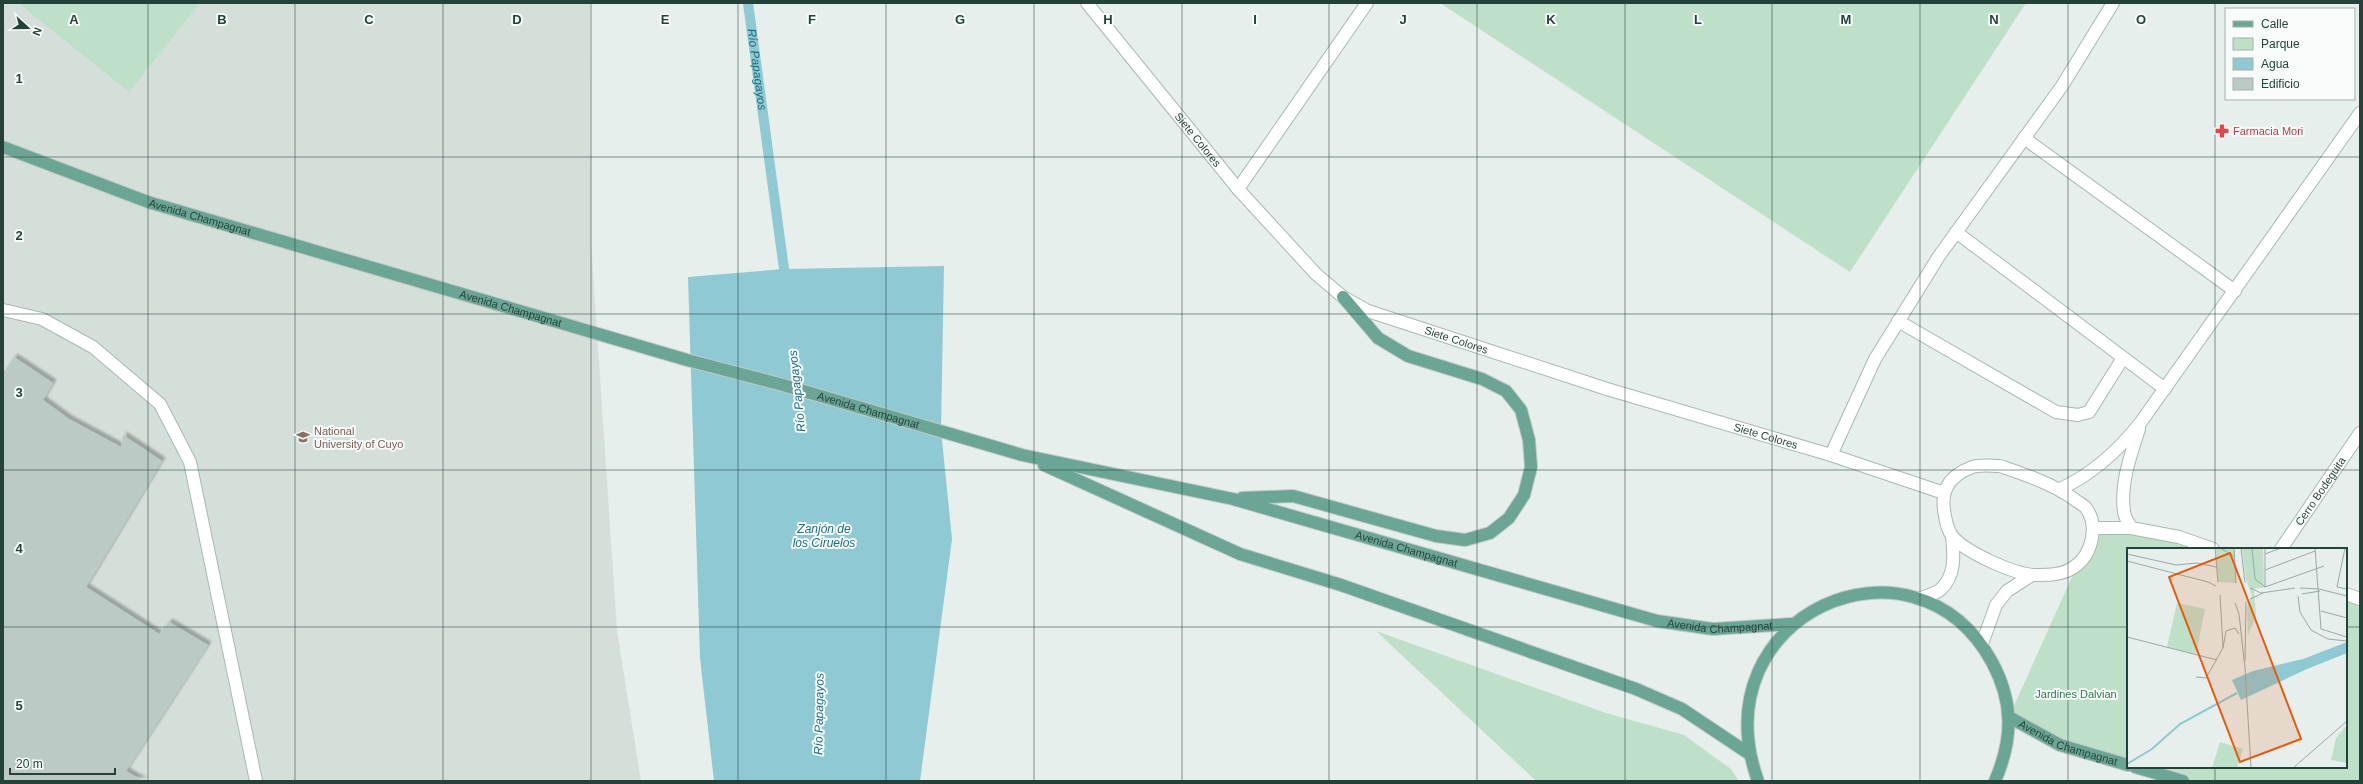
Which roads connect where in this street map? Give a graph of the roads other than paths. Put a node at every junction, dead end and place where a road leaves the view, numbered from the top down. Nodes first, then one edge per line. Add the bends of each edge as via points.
1 (1087, 3) edge
2 (1367, 3) edge
3 (2113, 3) edge
4 (2360, 113) edge
5 (2024, 138) junction
6 (3, 147) edge
7 (1238, 189) junction
8 (1956, 232) junction
9 (2235, 291) junction
10 (1343, 297) junction
11 (3, 310) edge
12 (1898, 321) junction
13 (2123, 358) junction
14 (2165, 389) junction
15 (2141, 422) junction
16 (2359, 437) edge
17 (1830, 455) junction
18 (1022, 456) junction
19 (2060, 489) junction
20 (1944, 492) junction
21 (1232, 499) junction
22 (2094, 528) junction
23 (2131, 528) junction
24 (1952, 536) junction
25 (2210, 548) edge
26 (2282, 548) edge
27 (2032, 575) junction
28 (2347, 594) edge
29 (1919, 599) junction
30 (2360, 599) edge
31 (1792, 624) junction
32 (1982, 644) junction
33 (2009, 717) junction
34 (1748, 753) junction
35 (2127, 765) edge
36 (2138, 768) edge
37 (256, 781) edge
38 (1758, 781) edge
39 (1995, 781) edge
40 (2183, 781) edge

1 - 7 street, Siete Colores
2 - 7 street
3 - 5 street via 2062,86
4 - 9 street
5 - 8 street
5 - 9 street
6 - 18 main road, Avenida Champagnat via 148,202
7 - 10 street, Siete Colores via 1316,274
8 - 12 street
8 - 13 street
9 - 14 street
10 - 17 street, Siete Colores via 1368,311 1599,386
10 - 21 main road via 1378,338 1408,356 1482,379 1506,391 1521,410 1529,440 1531,467 1524,495 1509,518 1490,533 1465,540 1436,536 1293,496
11 - 37 street via 42,319 93,347 160,404 190,462
12 - 13 street via 2056,412 2078,415 2090,412
12 - 17 street via 1875,359
13 - 14 street
14 - 15 street
15 - 19 street via 2122,446 2096,468
15 - 23 street via 2127,466 2124,512
16 - 26 street, Cerro Bodeguita
17 - 20 street, Siete Colores
18 - 21 main road, Avenida Champagnat
18 - 34 main road, Avenida Champagnat via 1240,554 1341,585 1636,689 1682,709
19 - 20 street via 2000,466 1971,467 1953,477
19 - 22 street via 2086,508
20 - 24 street via 1942,501 1946,523
21 - 31 main road, Avenida Champagnat via 1657,621 1713,629
22 - 23 street
22 - 27 street via 2088,552 2074,567 2056,575
23 - 25 street via 2179,537
24 - 27 street via 1983,558
24 - 29 street via 1954,562 1950,577 1939,591
27 - 32 street via 2007,591 2000,600
28 - 30 street
29 - 31 main road via 1886,593 1852,595 1820,606
29 - 32 main road via 1954,616
31 - 34 main road via 1768,651 1752,683 1746,718
32 - 33 main road via 2001,679
33 - 35 main road, Avenida Champagnat via 2060,745
33 - 39 main road via 2006,756
34 - 38 main road
36 - 40 main road

